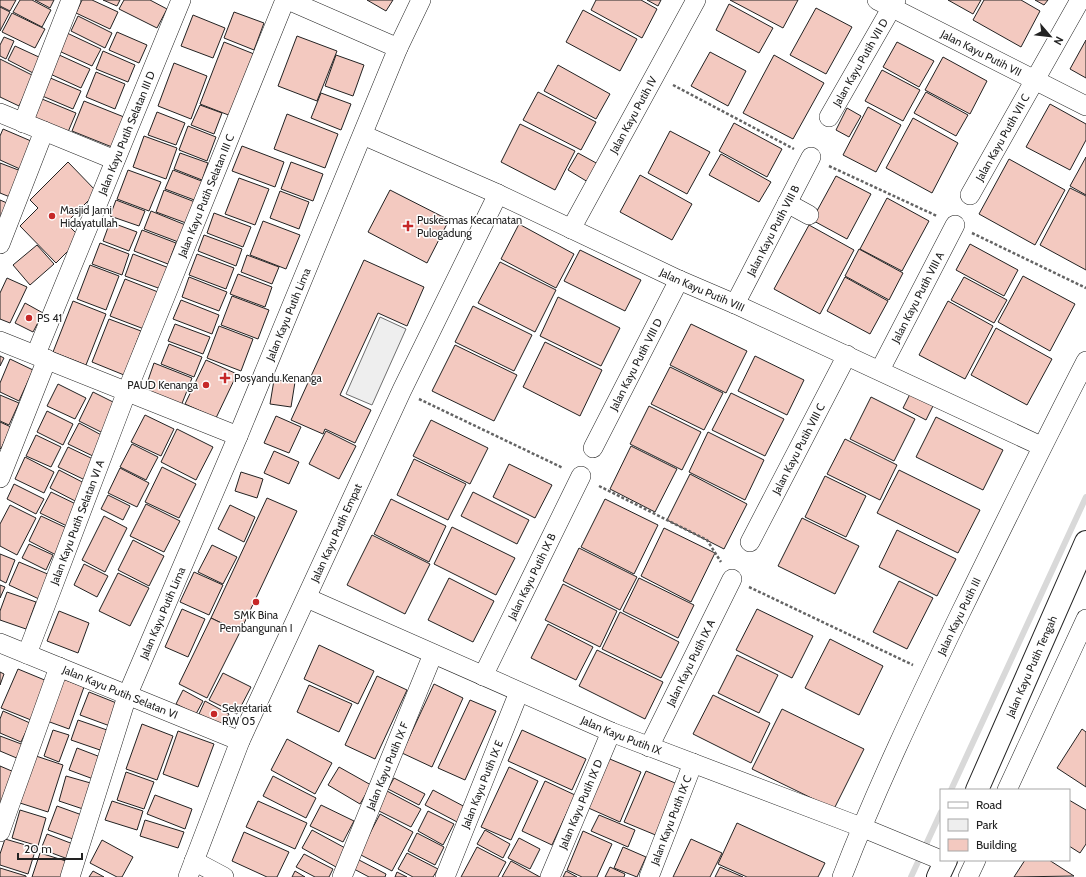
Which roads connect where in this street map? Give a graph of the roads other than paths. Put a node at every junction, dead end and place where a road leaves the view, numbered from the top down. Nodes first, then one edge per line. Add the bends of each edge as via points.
1 (71, 0) edge
2 (181, 0) edge
3 (286, 0) edge
4 (420, 0) edge
5 (696, 0) edge
6 (1080, 0) edge
7 (888, 3) edge
8 (398, 48) junction
9 (1033, 80) junction
10 (1086, 106) edge
11 (0, 113) edge
12 (829, 117) dead end
13 (24, 123) junction
14 (44, 131) junction
15 (362, 135) junction
16 (811, 157) road end
17 (115, 160) junction
18 (498, 194) junction
19 (970, 195) dead end
20 (788, 203) junction
21 (809, 215) dead end
22 (955, 225) road end
23 (571, 229) junction
24 (0, 244) edge
25 (679, 280) junction
26 (735, 304) junction
27 (0, 341) edge
28 (847, 356) junction
29 (42, 357) junction
30 (1086, 361) edge
31 (880, 370) junction
32 (127, 391) junction
33 (238, 436) junction
34 (1041, 446) junction
35 (593, 448) dead end
36 (581, 476) road end
37 (0, 478) edge
38 (750, 542) dead end
39 (1086, 542) edge
40 (732, 579) road end
41 (307, 598) junction
42 (1086, 619) edge
43 (0, 643) edge
44 (27, 654) junction
45 (433, 654) junction
46 (60, 668) junction
47 (483, 676) junction
48 (518, 692) junction
49 (127, 696) junction
50 (611, 732) junction
51 (240, 741) junction
52 (649, 747) junction
53 (693, 763) junction
54 (977, 789) edge
55 (1007, 789) edge
56 (861, 827) junction
57 (0, 832) edge
58 (976, 861) edge
59 (940, 862) edge
60 (191, 869) edge
61 (70, 877) edge
62 (224, 877) edge
63 (342, 877) edge
64 (445, 877) edge
65 (550, 877) edge
66 (649, 877) edge
67 (842, 877) edge
68 (968, 877) edge

1 - 13 street
2 - 17 street, Jalan Kayu Putih Selatan III D
3 - 8 street
3 - 32 street, Jalan Kayu Putih Selatan III C
4 - 8 street, Jalan Kayu Putih Lima
5 - 23 street, Jalan Kayu Putih IV
6 - 9 street, Jalan Kayu Putih VII C
7 - 9 street, Jalan Kayu Putih VII
7 - 12 street, Jalan Kayu Putih VII D
8 - 15 street, Jalan Kayu Putih Lima
9 - 10 street, Jalan Kayu Putih VII
9 - 19 street, Jalan Kayu Putih VII C
11 - 13 street
13 - 14 street
14 - 17 street
14 - 24 street
15 - 18 street, Jalan Kayu Putih VIII
15 - 33 street, Jalan Kayu Putih Lima
16 - 20 street, Jalan Kayu Putih VIII B
17 - 29 street, Jalan Kayu Putih Selatan III D
18 - 23 street, Jalan Kayu Putih VIII
18 - 41 street, Jalan Kayu Putih Empat via 402,390
20 - 21 street
20 - 26 street, Jalan Kayu Putih VIII B
22 - 31 street, Jalan Kayu Putih VIII A
23 - 25 street, Jalan Kayu Putih VIII
25 - 26 street, Jalan Kayu Putih VIII
25 - 35 street, Jalan Kayu Putih VIII D
26 - 28 street, Jalan Kayu Putih VIII
27 - 29 street
28 - 31 street, Jalan Kayu Putih VIII
28 - 38 street, Jalan Kayu Putih VIII C
29 - 32 street
29 - 37 street, Jalan Kayu Putih Selatan III D
30 - 34 street, Jalan Kayu Putih III
31 - 34 street, Jalan Kayu Putih VIII
32 - 33 street
32 - 44 street, Jalan Kayu Putih Selatan VI A
33 - 49 street, Jalan Kayu Putih Lima
34 - 56 street, Jalan Kayu Putih III
36 - 47 street, Jalan Kayu Putih IX B
39 - 54 street, Jalan Kayu Putih Tengah
40 - 52 street, Jalan Kayu Putih IX A
41 - 45 street, Jalan Kayu Putih IX
41 - 51 street, Jalan Kayu Putih Empat
42 - 55 street
43 - 44 street, Jalan Kayu Putih Selatan VI
44 - 46 street, Jalan Kayu Putih Selatan VI
45 - 47 street, Jalan Kayu Putih IX
45 - 63 street, Jalan Kayu Putih IX F
46 - 49 street, Jalan Kayu Putih Selatan VI
46 - 57 street
47 - 48 street, Jalan Kayu Putih IX
48 - 50 street, Jalan Kayu Putih IX
48 - 64 street, Jalan Kayu Putih IX E
49 - 51 street, Jalan Kayu Putih Selatan VI
49 - 61 street, Jalan Kayu Putih Lima
50 - 52 street, Jalan Kayu Putih IX
50 - 65 street, Jalan Kayu Putih IX D
51 - 60 street, Jalan Kayu Putih Empat
52 - 53 street, Jalan Kayu Putih IX
53 - 56 street, Jalan Kayu Putih IX
53 - 66 street, Jalan Kayu Putih IX C
56 - 59 street, Jalan Kayu Putih IX
56 - 67 street, Jalan Kayu Putih III
58 - 68 street
60 - 62 street

